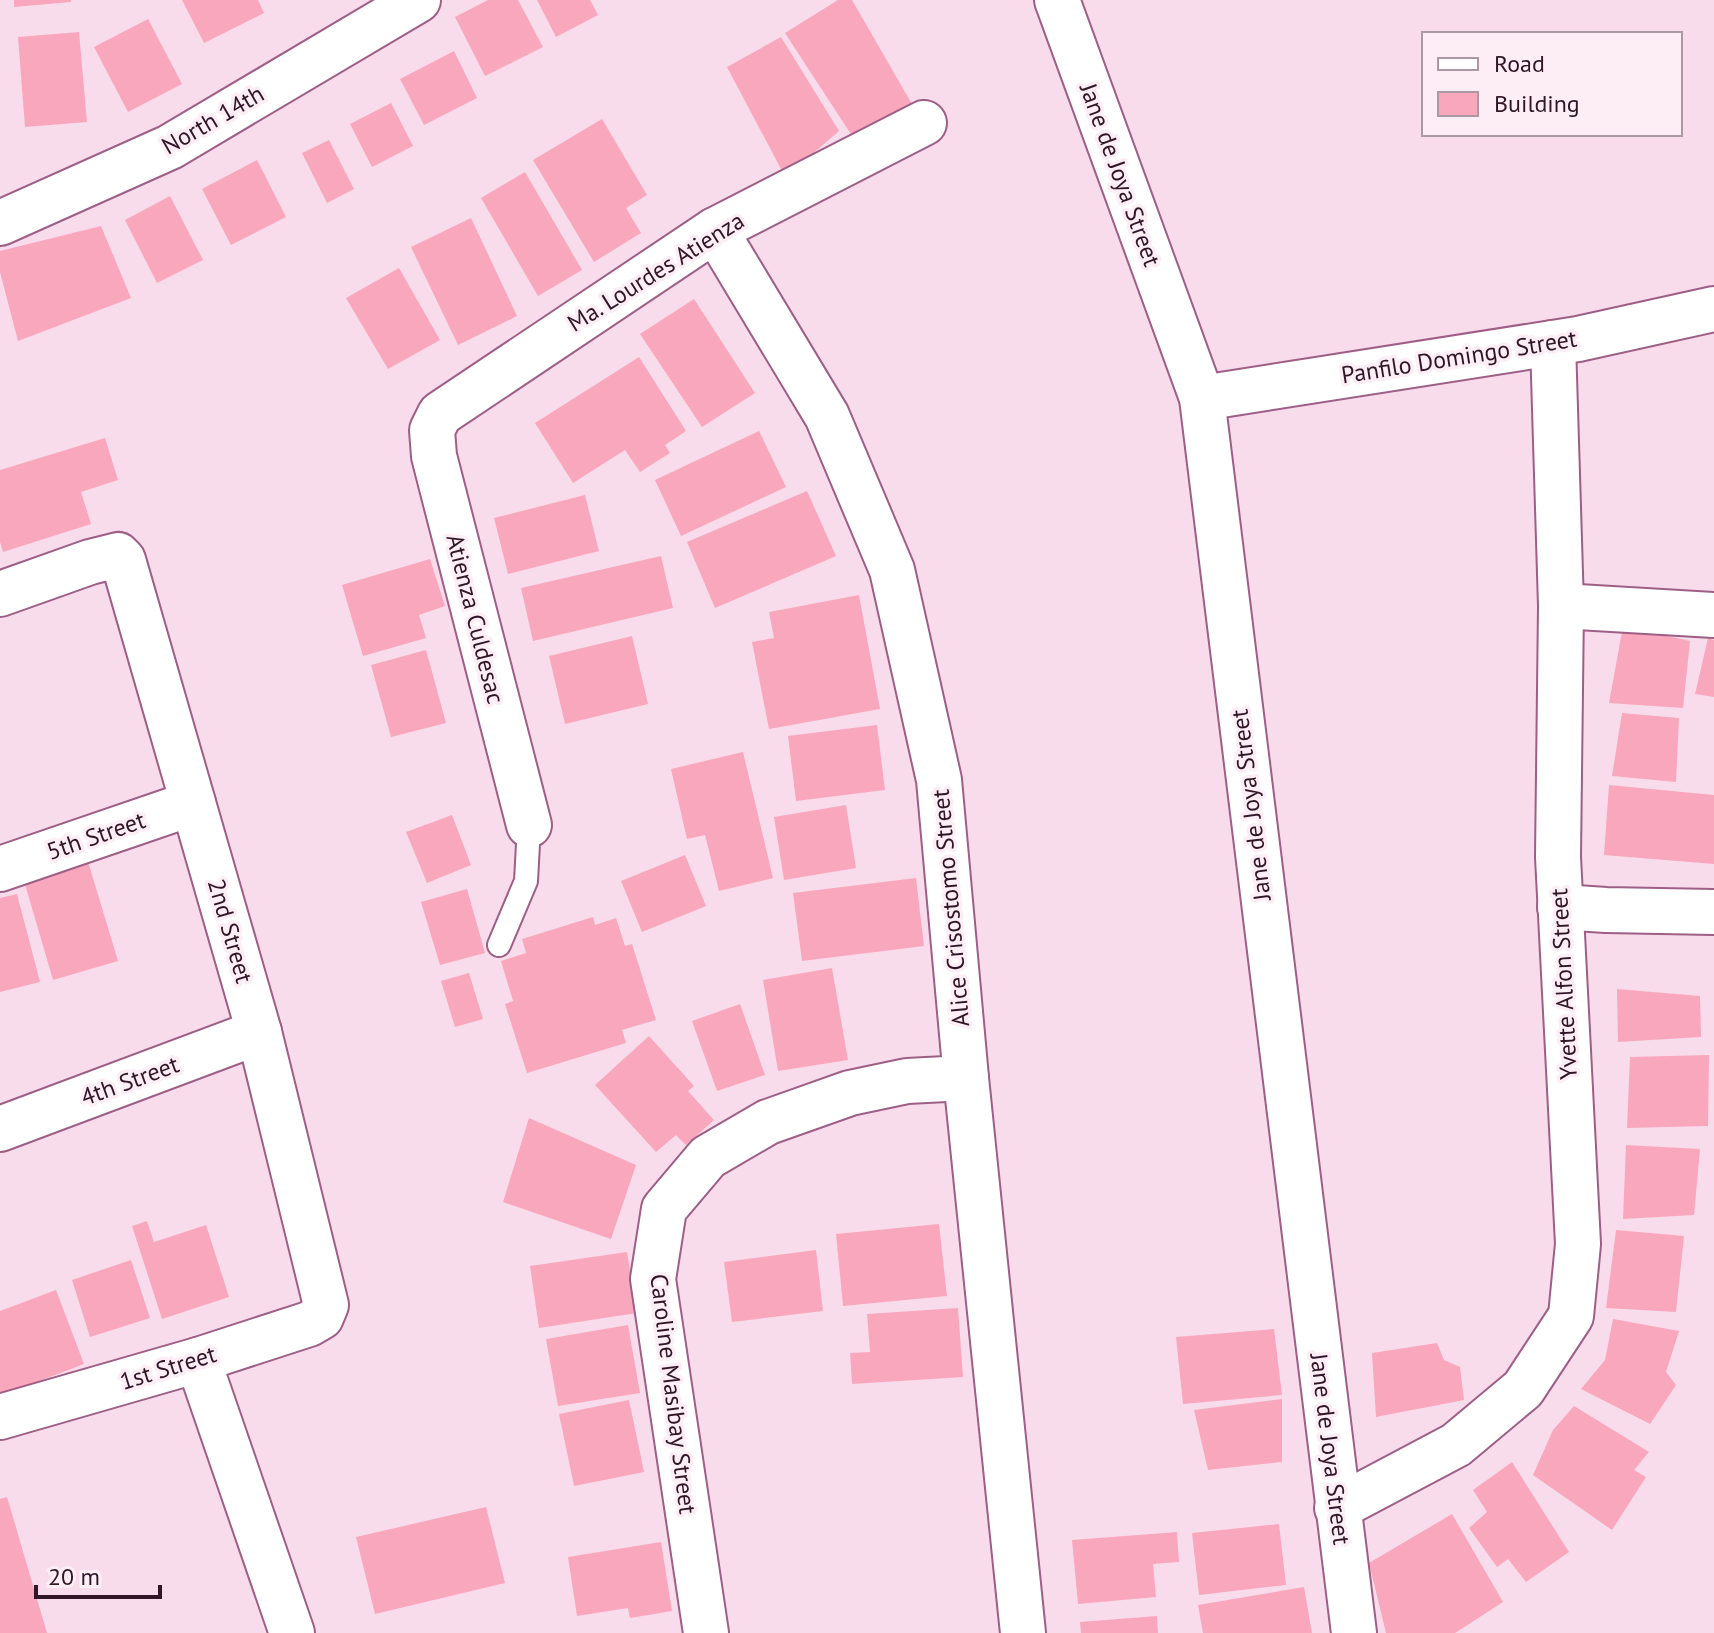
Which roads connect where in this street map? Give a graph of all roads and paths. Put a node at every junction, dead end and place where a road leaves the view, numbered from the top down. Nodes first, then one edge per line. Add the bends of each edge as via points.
1 (418, 0) edge
2 (1057, 0) edge
3 (924, 123) dead end
4 (0, 223) edge
5 (715, 230) junction
6 (1714, 309) edge
7 (1553, 343) junction
8 (1202, 398) junction
9 (440, 414) joint
10 (0, 594) edge
11 (1561, 606) junction
12 (1714, 615) edge
13 (193, 803) junction
14 (529, 825) joint
15 (0, 869) edge
16 (1560, 907) junction
17 (1714, 912) edge
18 (499, 945) dead end
19 (259, 1032) junction
20 (966, 1078) junction
21 (0, 1129) edge
22 (326, 1305) joint
23 (198, 1360) junction
24 (0, 1417) edge
25 (1337, 1508) junction
26 (292, 1633) edge
27 (706, 1633) edge
28 (1023, 1633) edge
29 (1354, 1633) edge

1 - 4 street, North 14th via 170,147
2 - 8 street, Jane de Joya Street
3 - 5 street, Ma. Lourdes Atienza
5 - 9 street, Ma. Lourdes Atienza
5 - 20 street, Alice Crisostomo Street via 827,416 892,570 939,780
6 - 7 street, Panfilo Domingo Street
7 - 8 street, Panfilo Domingo Street
7 - 11 street, Yvette Alfon Street
8 - 25 street, Jane de Joya Street
9 - 14 street, Atienza Culdesac via 432,430 434,456
10 - 13 street, 2nd Street via 90,562 118,555 123,560
11 - 12 street
11 - 16 street, Yvette Alfon Street
13 - 15 street, 5th Street
13 - 19 street, 2nd Street
14 - 18 lane via 526,881
16 - 17 street
16 - 25 street, Yvette Alfon Street via 1578,1244 1571,1316 1523,1389 1456,1445
19 - 21 street, 4th Street
19 - 22 street, 2nd Street
20 - 27 street, Caroline Masibay Street via 907,1081 850,1093 768,1122 708,1157 664,1209 653,1279
20 - 28 street, Alice Crisostomo Street
22 - 23 street, 1st Street via 321,1317 309,1324
23 - 24 street, 1st Street
23 - 26 street
25 - 29 street, Jane de Joya Street

